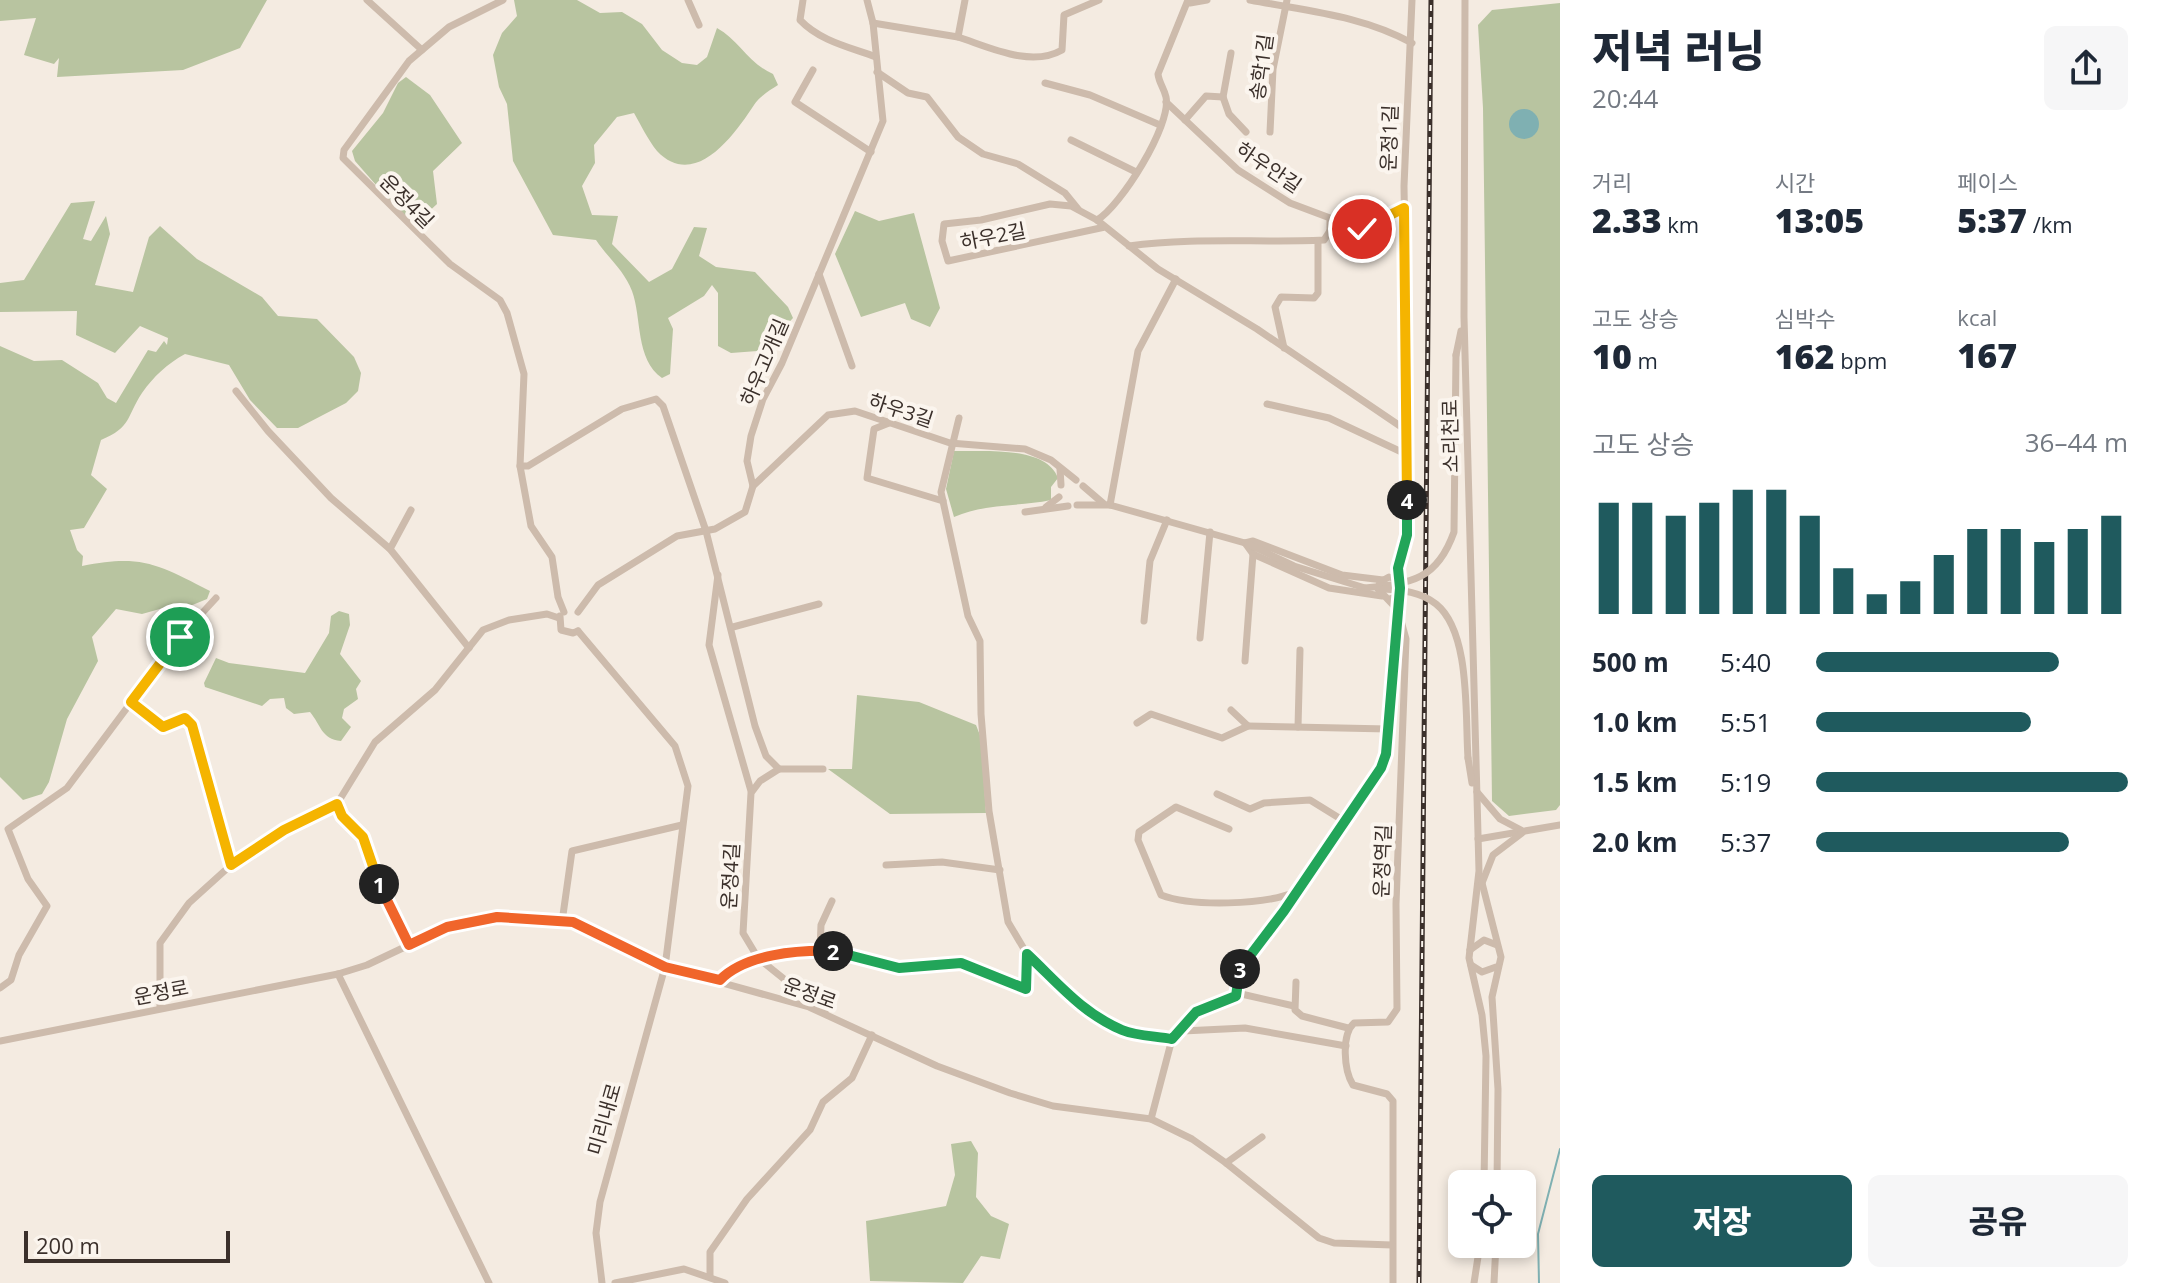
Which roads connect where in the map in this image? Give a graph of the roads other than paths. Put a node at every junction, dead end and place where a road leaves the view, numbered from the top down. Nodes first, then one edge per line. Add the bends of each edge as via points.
1 (367, 0) edge
2 (503, 0) edge
3 (688, 0) edge
4 (803, 0) edge
5 (867, 0) edge
6 (965, 0) edge
7 (1099, 0) edge
8 (1207, 0) edge
9 (1250, 0) edge
10 (1332, 0) edge
11 (1412, 0) edge
12 (1465, 0) edge
13 (1189, 2) edge
14 (1287, 4) edge
15 (1332, 13) junction
16 (873, 23) junction
17 (699, 25) dead end
18 (958, 37) junction
19 (1412, 43) junction
20 (422, 50) junction
21 (1231, 53) dead end
22 (876, 57) junction
23 (813, 70) dead end
24 (877, 72) junction
25 (1045, 83) dead end
26 (1223, 97) junction
27 (1166, 102) junction
28 (1185, 120) junction
29 (1160, 125) junction
30 (1246, 132) dead end
31 (1270, 132) dead end
32 (1071, 140) dead end
33 (871, 152) junction
34 (1136, 172) junction
35 (1404, 208) junction
36 (1079, 210) junction
37 (1097, 220) junction
38 (1105, 227) junction
39 (1330, 231) junction
40 (1318, 241) junction
41 (1129, 246) junction
42 (819, 274) junction
43 (1176, 279) junction
44 (1464, 317) junction
45 (1284, 348) junction
46 (852, 366) dead end
47 (236, 391) dead end
48 (1267, 404) dead end
49 (959, 418) dead end
50 (889, 423) junction
51 (1407, 435) junction
52 (950, 443) junction
53 (1408, 455) junction
54 (520, 466) junction
55 (1060, 469) junction
56 (1061, 485) dead end
57 (753, 486) junction
58 (1059, 497) dead end
59 (943, 501) junction
60 (1107, 504) junction
61 (1045, 508) junction
62 (411, 510) dead end
63 (1025, 512) dead end
64 (1167, 520) junction
65 (706, 531) junction
66 (1210, 532) junction
67 (1245, 543) junction
68 (390, 549) junction
69 (1253, 554) junction
70 (1398, 568) junction
71 (718, 573) junction
72 (1386, 578) junction
73 (1398, 582) junction
74 (1365, 588) junction
75 (1398, 595) junction
76 (216, 598) dead end
77 (1385, 598) junction
78 (819, 604) dead end
79 (1398, 610) junction
80 (578, 612) junction
81 (561, 615) junction
82 (1144, 621) dead end
83 (733, 627) junction
84 (578, 631) junction
85 (1200, 638) dead end
86 (469, 648) junction
87 (1300, 650) dead end
88 (1245, 661) dead end
89 (131, 702) junction
90 (1231, 710) dead end
91 (1137, 723) dead end
92 (1248, 726) junction
93 (1298, 727) junction
94 (1388, 729) junction
95 (779, 769) junction
96 (823, 769) dead end
97 (1476, 791) junction
98 (751, 793) junction
99 (1217, 794) dead end
100 (337, 804) junction
101 (1477, 819) junction
102 (1344, 821) junction
103 (682, 825) junction
104 (1560, 825) edge
105 (1229, 829) dead end
106 (1523, 831) junction
107 (1478, 839) junction
108 (231, 865) junction
109 (886, 865) dead end
110 (1000, 870) junction
111 (1479, 871) junction
112 (1482, 883) junction
113 (1297, 891) junction
114 (832, 901) dead end
115 (562, 922) junction
116 (409, 945) junction
117 (1498, 947) junction
118 (820, 950) junction
119 (1469, 953) junction
120 (1027, 954) junction
121 (758, 958) junction
122 (1470, 963) junction
123 (665, 967) junction
124 (1496, 967) junction
125 (338, 974) junction
126 (720, 980) junction
127 (1296, 982) dead end
128 (0, 988) edge
129 (1237, 993) junction
130 (1294, 1006) junction
131 (160, 1008) junction
132 (830, 1016) junction
133 (1348, 1028) junction
134 (1183, 1031) junction
135 (872, 1035) junction
136 (1172, 1039) junction
137 (0, 1041) edge
138 (1346, 1046) junction
139 (1151, 1119) junction
140 (1262, 1137) dead end
141 (1226, 1163) junction
142 (1484, 1170) edge
143 (1497, 1170) edge
144 (1392, 1245) junction
145 (1478, 1258) edge
146 (1495, 1258) edge
147 (710, 1276) junction
148 (489, 1283) edge
149 (602, 1283) edge
150 (615, 1283) edge
151 (725, 1283) edge
152 (1393, 1283) edge
153 (1474, 1283) edge
154 (1494, 1283) edge

1 - 20 street
2 - 20 street, 운정4길 via 449,27
3 - 17 street
4 - 22 street via 800,20 808,29
5 - 16 street, 하우고개길
6 - 18 street
7 - 18 street via 1064,15 1062,50 1056,54 1018,56
8 - 13 street
9 - 14 street, 송학1길
10 - 15 street
11 - 19 street
12 - 44 street, 소리천로
13 - 27 street via 1158,74
14 - 15 street, 송학1길
14 - 31 street, 송학1길 via 1273,69
15 - 19 street, 송학1길
16 - 18 street
16 - 22 street, 하우고개길
19 - 35 street, 운정1길
20 - 54 street, 운정4길 via 396,74 343,158 450,264 500,300 524,374
21 - 26 street
22 - 24 street, 하우고개길
23 - 33 street via 795,102
24 - 33 street, 하우고개길 via 883,121
24 - 36 street via 908,93 927,97 958,137 983,154 1018,164 1065,193
25 - 29 street via 1090,95
26 - 28 street via 1206,96
26 - 30 street, 하우안길 via 1229,114
27 - 28 street, 하우안길
27 - 29 street
28 - 39 street, 하우안길 via 1238,170 1290,203 1330,218
29 - 34 street
32 - 34 street
33 - 42 street, 하우고개길
34 - 37 street
35 - 39 street via 1362,229
35 - 51 street, 운정1길
36 - 37 street, 하우2길
36 - 38 street, 하우2길 via 1050,204 944,224 948,261
37 - 38 street, 하우2길
38 - 41 street, 하우2길
39 - 40 street
40 - 41 street via 1168,240
40 - 45 street via 1318,293 1314,298 1281,297 1275,307
41 - 43 street, 하우2길
42 - 46 street
42 - 57 street, 하우고개길 via 751,436 747,461
43 - 45 street, 하우2길
43 - 60 street via 1138,351
44 - 74 street, bridge via 1456,355 1454,532 1445,556 1416,580
44 - 97 street, 소리천로
45 - 51 street, 하우2길
47 - 68 street via 331,498
48 - 53 street via 1329,418
49 - 52 street
50 - 52 street, 하우3길
50 - 57 street, 하우3길 via 855,411 828,415
50 - 59 street via 874,429 867,478
51 - 53 street
52 - 55 street, 하우3길 via 1010,445 1039,454
52 - 59 street
53 - 70 street via 1407,535
54 - 65 street, 운정4길 via 622,409 656,399 663,406
54 - 81 street, 운정4길 via 531,526 552,557
55 - 56 street
55 - 60 street, 하우3길
57 - 65 street via 745,512
58 - 61 street, 하우3길
59 - 110 street via 964,603 980,641 989,811
60 - 61 street, 하우3길
60 - 64 street, 하우3길
61 - 63 street, 하우3길
62 - 68 street
64 - 66 street, 하우3길
64 - 82 street via 1150,561
65 - 71 street, 운정4길
65 - 80 street via 677,536 598,585
66 - 67 street, 하우3길
66 - 85 street
67 - 69 street
67 - 72 street, 하우3길 via 1253,541 1342,575
67 - 74 street via 1294,566
68 - 86 street
69 - 77 street via 1329,588
69 - 88 street
70 - 72 street
70 - 73 street
71 - 83 street, 운정4길
71 - 98 street, 운정4길 via 709,645
72 - 73 street
72 - 77 street via 1378,589
73 - 75 street
74 - 101 street, bridge via 1415,593 1436,604 1452,623 1460,650
75 - 77 street
75 - 79 street
76 - 89 street
77 - 79 street
78 - 83 street
79 - 94 street
79 - 133 street, 운정역길 via 1406,639 1397,1009 1388,1022 1354,1023
80 - 81 street
80 - 84 street
81 - 84 street via 561,630
81 - 86 street via 509,620 483,630
83 - 95 street, 운정4길 via 755,726 766,756
84 - 103 street, 미리내로 via 675,746 688,786
86 - 100 street via 435,690 375,742
87 - 93 street
89 - 108 street via 163,727 178,718 192,725
89 - 128 street via 67,788 8,829 28,879 47,906 11,980
90 - 92 street
91 - 92 street via 1151,714 1164,716 1222,738
92 - 93 street
93 - 94 street
94 - 102 street via 1381,768
95 - 96 street
95 - 98 street
97 - 101 street, 소리천로
97 - 106 street via 1500,819
98 - 121 street, 운정4길 via 743,933
99 - 102 street via 1250,809 1310,800
100 - 108 street
100 - 116 street via 363,837 386,905
101 - 107 street, 소리천로
102 - 113 street
103 - 115 street via 572,851
103 - 123 street, 미리내로
104 - 106 street
105 - 113 street via 1176,807 1139,832 1161,895 1178,901 1278,900
106 - 107 street
106 - 112 street via 1493,855
107 - 111 street, 소리천로
108 - 131 street via 189,903 160,943
109 - 110 street via 942,862
110 - 120 street via 1008,922
111 - 112 street
111 - 119 street
112 - 117 street
113 - 129 street via 1241,968
114 - 118 street via 821,925
115 - 116 street, 운정로 via 497,917 447,927
115 - 123 street, 운정로 via 573,922
116 - 125 street, 운정로
117 - 119 street via 1484,940
117 - 124 street
118 - 120 street via 899,968 961,963 1026,989
118 - 121 street
119 - 122 street
120 - 136 street via 1093,1015 1125,1031
121 - 126 street
121 - 132 street, 운정4길
122 - 124 street via 1482,972
122 - 142 street via 1486,1056
123 - 126 street, 운정로
123 - 149 street, 미리내로 via 600,1202 596,1233
124 - 143 street via 1492,997
125 - 131 street, 운정로
125 - 148 street
126 - 132 street, 운정로
127 - 130 street
129 - 130 street
129 - 134 street via 1196,1012
130 - 133 street, 운정역길 via 1302,1016
131 - 137 street, 운정로
132 - 135 street, 운정로
133 - 138 street
134 - 136 street
134 - 138 street via 1245,1028
135 - 139 street, 운정로 via 1053,1106
135 - 147 street via 852,1078 823,1102 810,1130 747,1199 710,1252
136 - 139 street
138 - 144 street via 1353,1085 1387,1094 1393,1101
139 - 141 street, 운정로
140 - 141 street
141 - 144 street, 운정로 via 1319,1238
144 - 152 street
145 - 153 street
146 - 154 street
147 - 150 street via 674,1269
147 - 151 street

